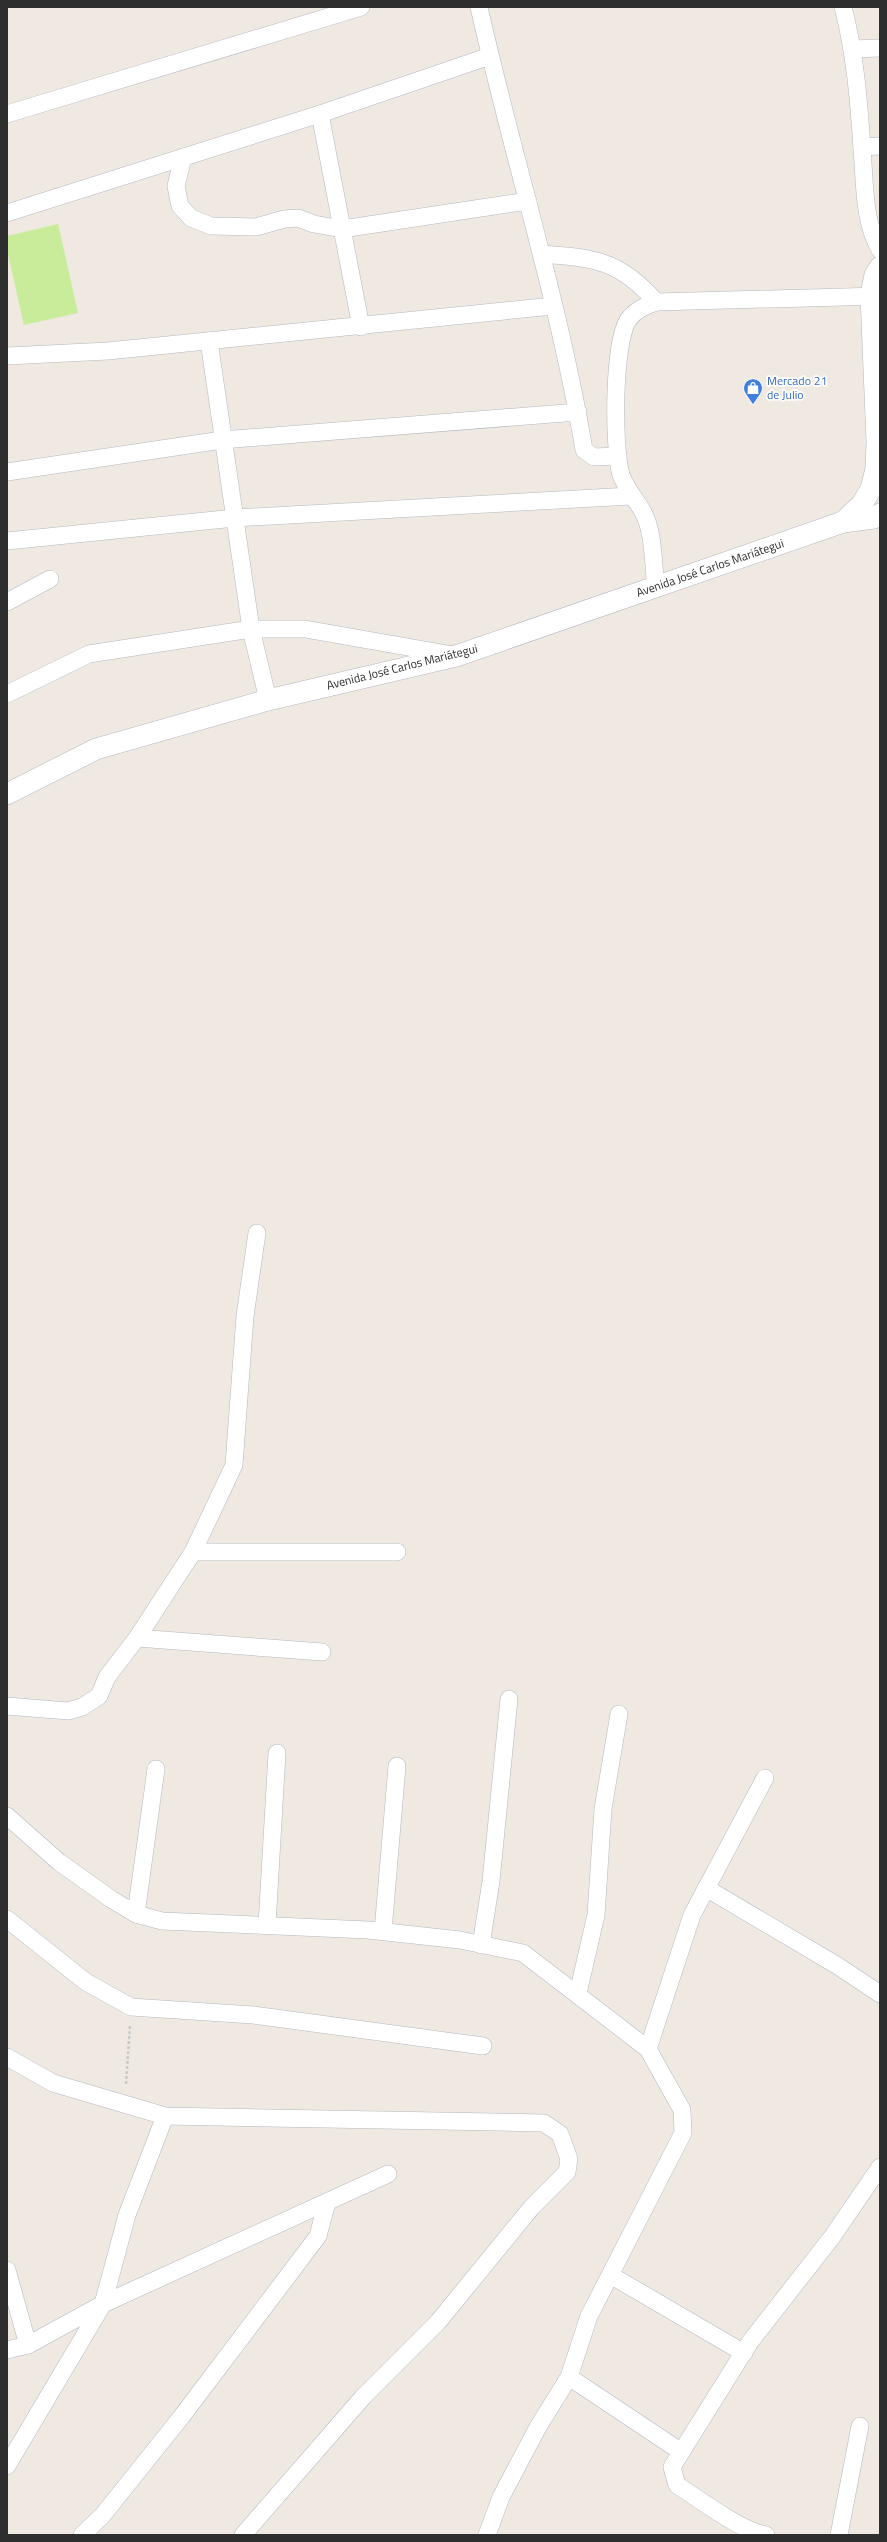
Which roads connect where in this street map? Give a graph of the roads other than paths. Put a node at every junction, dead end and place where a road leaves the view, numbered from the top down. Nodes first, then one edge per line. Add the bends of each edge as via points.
1 (361, 7) edge
2 (479, 7) edge
3 (843, 7) edge
4 (880, 48) edge
5 (852, 49) junction
6 (490, 56) junction
7 (7, 114) edge
8 (320, 114) junction
9 (880, 146) edge
10 (862, 147) junction
11 (183, 157) junction
12 (528, 201) junction
13 (7, 213) edge
14 (342, 229) junction
15 (880, 250) edge
16 (542, 254) junction
17 (880, 267) edge
18 (875, 296) edge
19 (656, 302) junction
20 (553, 306) junction
21 (361, 327) junction
22 (209, 341) junction
23 (7, 356) edge
24 (578, 412) junction
25 (222, 440) junction
26 (618, 456) junction
27 (7, 472) edge
28 (631, 496) junction
29 (880, 514) edge
30 (235, 518) junction
31 (843, 522) junction
32 (7, 541) edge
33 (50, 579) dead end
34 (656, 586) junction
35 (7, 602) edge
36 (251, 629) junction
37 (456, 656) junction
38 (7, 694) edge
39 (268, 700) junction
40 (7, 794) edge
41 (257, 1233) dead end
42 (193, 1552) junction
43 (397, 1552) dead end
44 (137, 1638) junction
45 (322, 1652) dead end
46 (509, 1699) dead end
47 (7, 1706) edge
48 (619, 1714) dead end
49 (277, 1753) dead end
50 (397, 1766) dead end
51 (156, 1769) dead end
52 (765, 1778) dead end
53 (7, 1816) edge
54 (706, 1888) junction
55 (136, 1914) junction
56 (7, 1919) edge
57 (268, 1925) junction
58 (383, 1931) junction
59 (481, 1945) junction
60 (578, 1993) junction
61 (880, 1994) edge
62 (483, 2046) dead end
63 (648, 2049) junction
64 (7, 2057) edge
65 (165, 2116) junction
66 (880, 2167) edge
67 (388, 2174) dead end
68 (327, 2202) junction
69 (7, 2270) edge
70 (612, 2276) junction
71 (103, 2304) junction
72 (28, 2345) junction
73 (7, 2350) edge
74 (744, 2353) junction
75 (569, 2377) junction
76 (860, 2426) dead end
77 (680, 2451) junction
78 (7, 2466) edge
79 (82, 2535) edge
80 (244, 2535) edge
81 (487, 2535) edge
82 (766, 2535) edge
83 (839, 2535) edge

1 - 7 street
2 - 6 street
3 - 5 street
4 - 5 street
5 - 10 street
6 - 8 street
6 - 12 street
8 - 11 street
8 - 14 street
9 - 10 street
10 - 15 street via 866,205 874,240
11 - 13 street
11 - 14 street via 176,186 180,206 190,218 211,226 256,227 298,218
12 - 14 street
12 - 16 street
14 - 21 street
16 - 19 street via 586,258 609,264 641,285
16 - 20 street
17 - 18 street, Avenida José Carlos Mariátegui via 875,275
18 - 19 street
18 - 31 street, Avenida José Carlos Mariátegui via 876,469 871,489 862,504
19 - 26 street via 640,308 628,320 618,353
20 - 21 street
20 - 24 street
21 - 22 street
22 - 23 street via 108,351
22 - 25 street
24 - 25 street
24 - 26 street via 584,450 594,457
25 - 27 street
25 - 30 street
26 - 28 street via 621,474
28 - 30 street
28 - 34 street via 643,512 649,532
29 - 31 street, Avenida José Carlos Mariátegui via 874,518
30 - 32 street
30 - 36 street
31 - 34 street, Avenida José Carlos Mariátegui
33 - 35 street
34 - 37 street, Avenida José Carlos Mariátegui
36 - 37 street via 305,629
36 - 38 street via 89,654
36 - 39 street
37 - 39 street, Avenida José Carlos Mariátegui
39 - 40 street, Avenida José Carlos Mariátegui via 96,749
41 - 42 street via 245,1316 234,1465
42 - 43 street
42 - 44 street
44 - 45 street
44 - 47 street via 107,1677 99,1696 82,1707 68,1711
46 - 59 street via 491,1881
48 - 60 street via 603,1809 596,1915
49 - 57 street
50 - 58 street
51 - 55 street
52 - 54 street
53 - 55 street via 59,1862
54 - 61 street via 838,1966
54 - 63 street via 692,1915
55 - 57 street via 162,1921
56 - 62 street via 86,1982 131,2007 253,2015
57 - 58 street
58 - 59 street
59 - 60 street via 523,1953
60 - 63 street
63 - 70 street via 682,2110 683,2133
64 - 65 street via 53,2083
65 - 71 street via 127,2215
65 - 80 street via 544,2123 560,2134 569,2159 567,2172 531,2208 438,2322 363,2397
66 - 74 street via 832,2237
67 - 68 street
68 - 71 street
68 - 79 street via 318,2236 177,2423 102,2516
69 - 72 street
70 - 74 street
70 - 75 street via 589,2316
71 - 72 street
71 - 78 street
72 - 73 street
74 - 77 street
75 - 77 street
75 - 81 street via 538,2427 501,2497
76 - 83 street
77 - 82 street via 672,2467 677,2485 720,2513 759,2534

